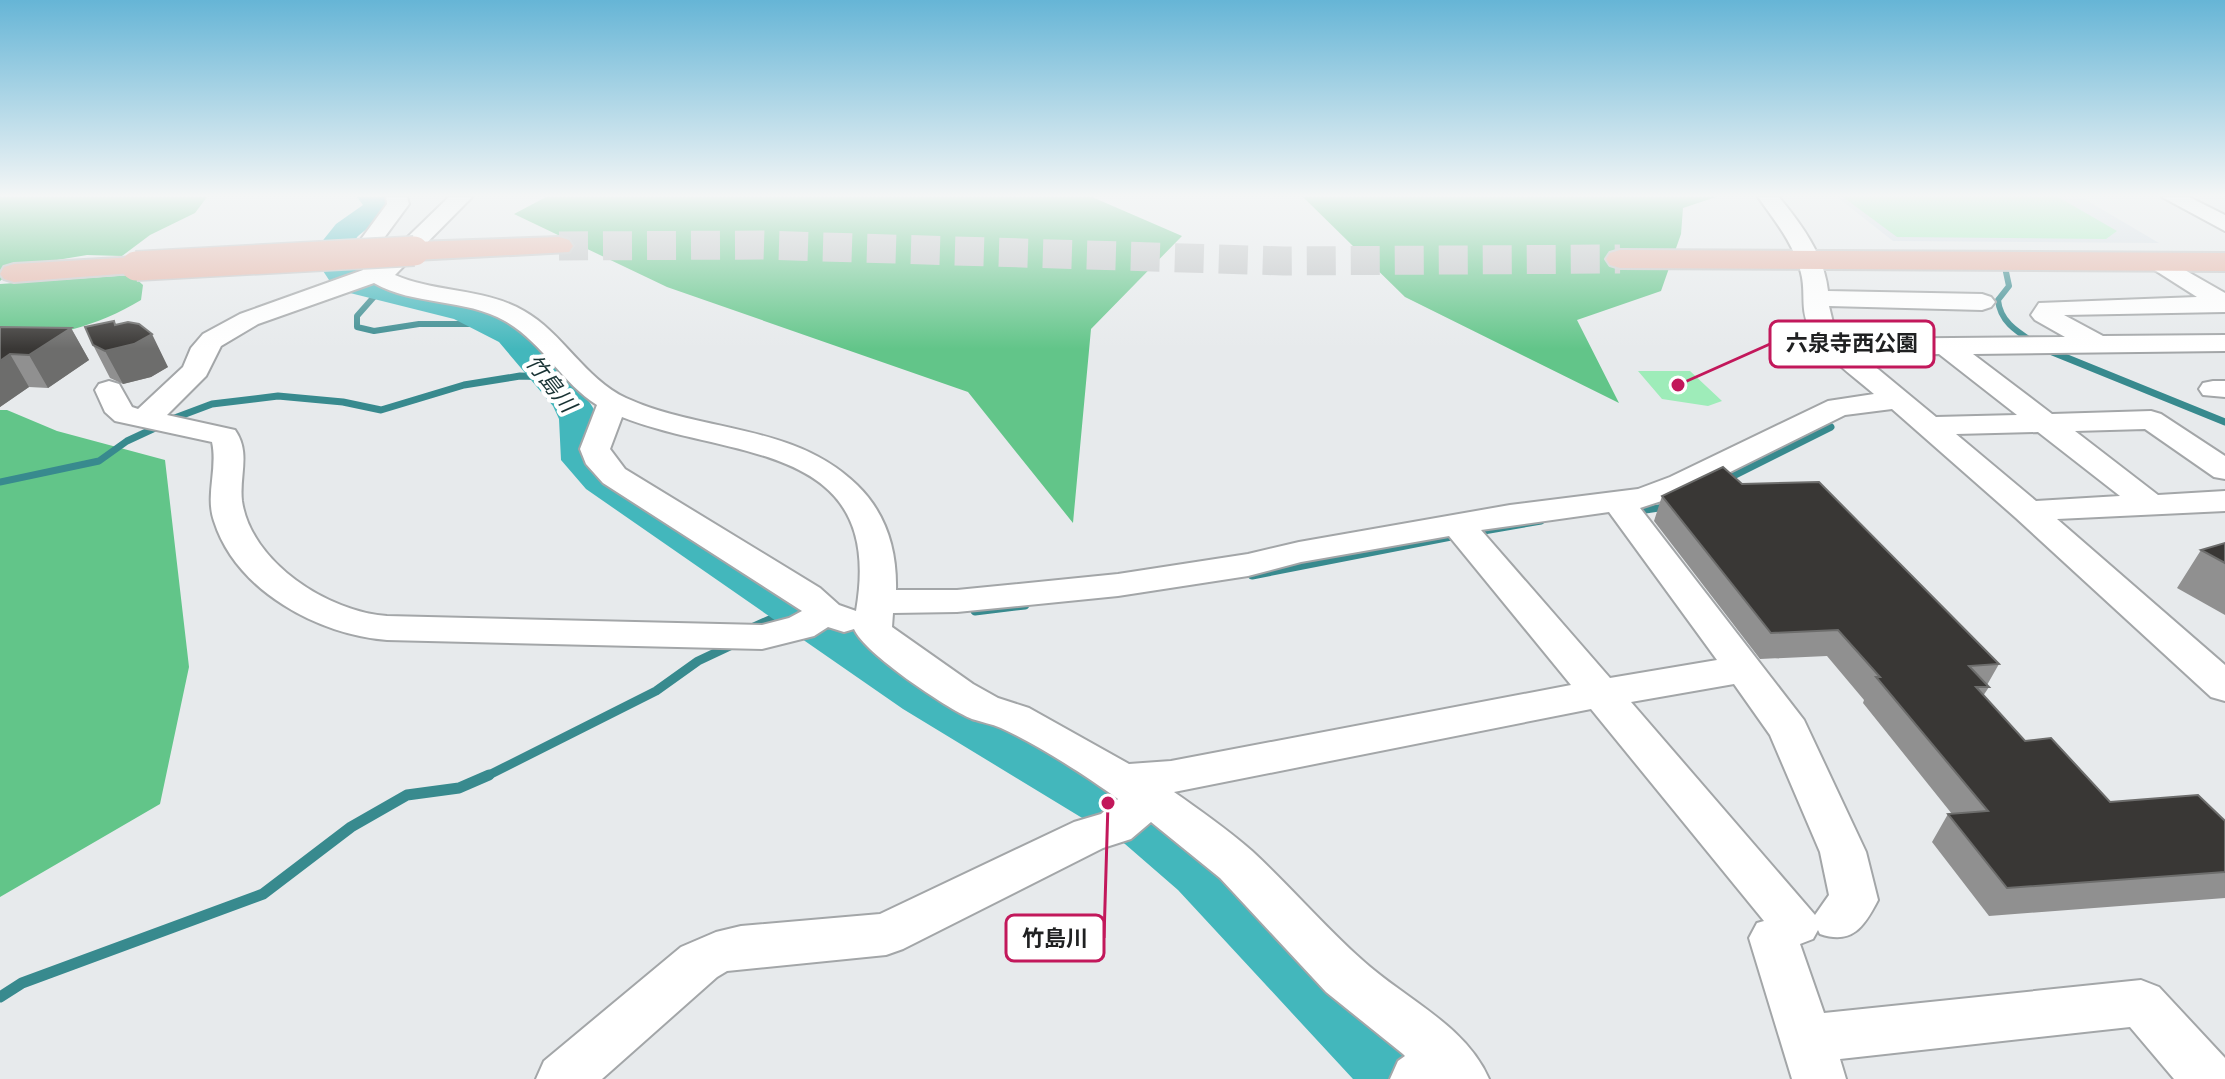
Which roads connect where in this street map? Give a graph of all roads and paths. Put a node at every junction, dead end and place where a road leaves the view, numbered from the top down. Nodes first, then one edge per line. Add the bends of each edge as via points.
1 (369, 247) edge
2 (410, 247) edge
3 (520, 247) tunnel mouth
4 (1803, 247) edge
5 (2225, 252) edge
6 (1806, 255) junction
7 (1628, 259) tunnel mouth
8 (2154, 262) junction
9 (2225, 262) edge
10 (14, 273) dead end
11 (360, 279) junction
12 (1814, 298) junction
13 (1982, 302) dead end
14 (2225, 303) edge
15 (2225, 343) edge
16 (2100, 345) junction
17 (1946, 346) junction
18 (1836, 347) junction
19 (109, 390) dead end
20 (1897, 400) junction
21 (613, 402) junction
22 (142, 420) junction
23 (2043, 423) junction
24 (1929, 426) junction
25 (2225, 470) edge
26 (1617, 500) junction
27 (2225, 501) edge
28 (2150, 504) junction
29 (2028, 511) junction
30 (1459, 526) junction
31 (875, 617) junction
32 (816, 619) junction
33 (1744, 669) junction
34 (2225, 687) edge
35 (1601, 693) junction
36 (1132, 802) junction
37 (1837, 920) dead end
38 (1812, 1059) edge
39 (1438, 1073) edge
40 (563, 1079) edge
41 (2209, 1079) edge

1 - 11 street
2 - 11 street via 387,270
3 - 10 main road, bridge
4 - 6 street
5 - 6 main road
6 - 7 main road
6 - 8 main road
6 - 12 street
8 - 9 main road
8 - 14 street
11 - 21 street via 500,309 542,336 589,387
11 - 22 street via 249,319 212,340 196,370
12 - 13 street
12 - 18 street via 1817,320
14 - 16 street via 2048,308 2044,315
15 - 16 street
16 - 17 street
17 - 18 street
17 - 23 street
18 - 20 street
19 - 22 street via 120,412
20 - 24 street
20 - 26 street via 1838,407 1655,495
21 - 31 street via 767,446 808,461 840,483 866,515 873,540
21 - 32 street via 595,449 602,464 807,596
22 - 32 street via 224,436 229,448 226,504 231,529 265,571 322,612 347,622 387,628 762,637
23 - 24 street
23 - 25 street via 2151,420
23 - 28 street
24 - 29 street
26 - 30 street
26 - 33 street
27 - 28 street
28 - 29 street
29 - 34 street
30 - 31 street via 1118,585 957,601
30 - 35 street
31 - 32 street
31 - 36 street via 903,656 984,708 1015,718
33 - 35 street
33 - 37 street via 1789,730 1843,852 1854,900
35 - 36 street via 1171,777
35 - 38 street via 1785,931
36 - 39 street via 1215,847 1344,976 1422,1037
36 - 40 street via 1090,834 886,934 716,953
38 - 41 street via 2141,1003

